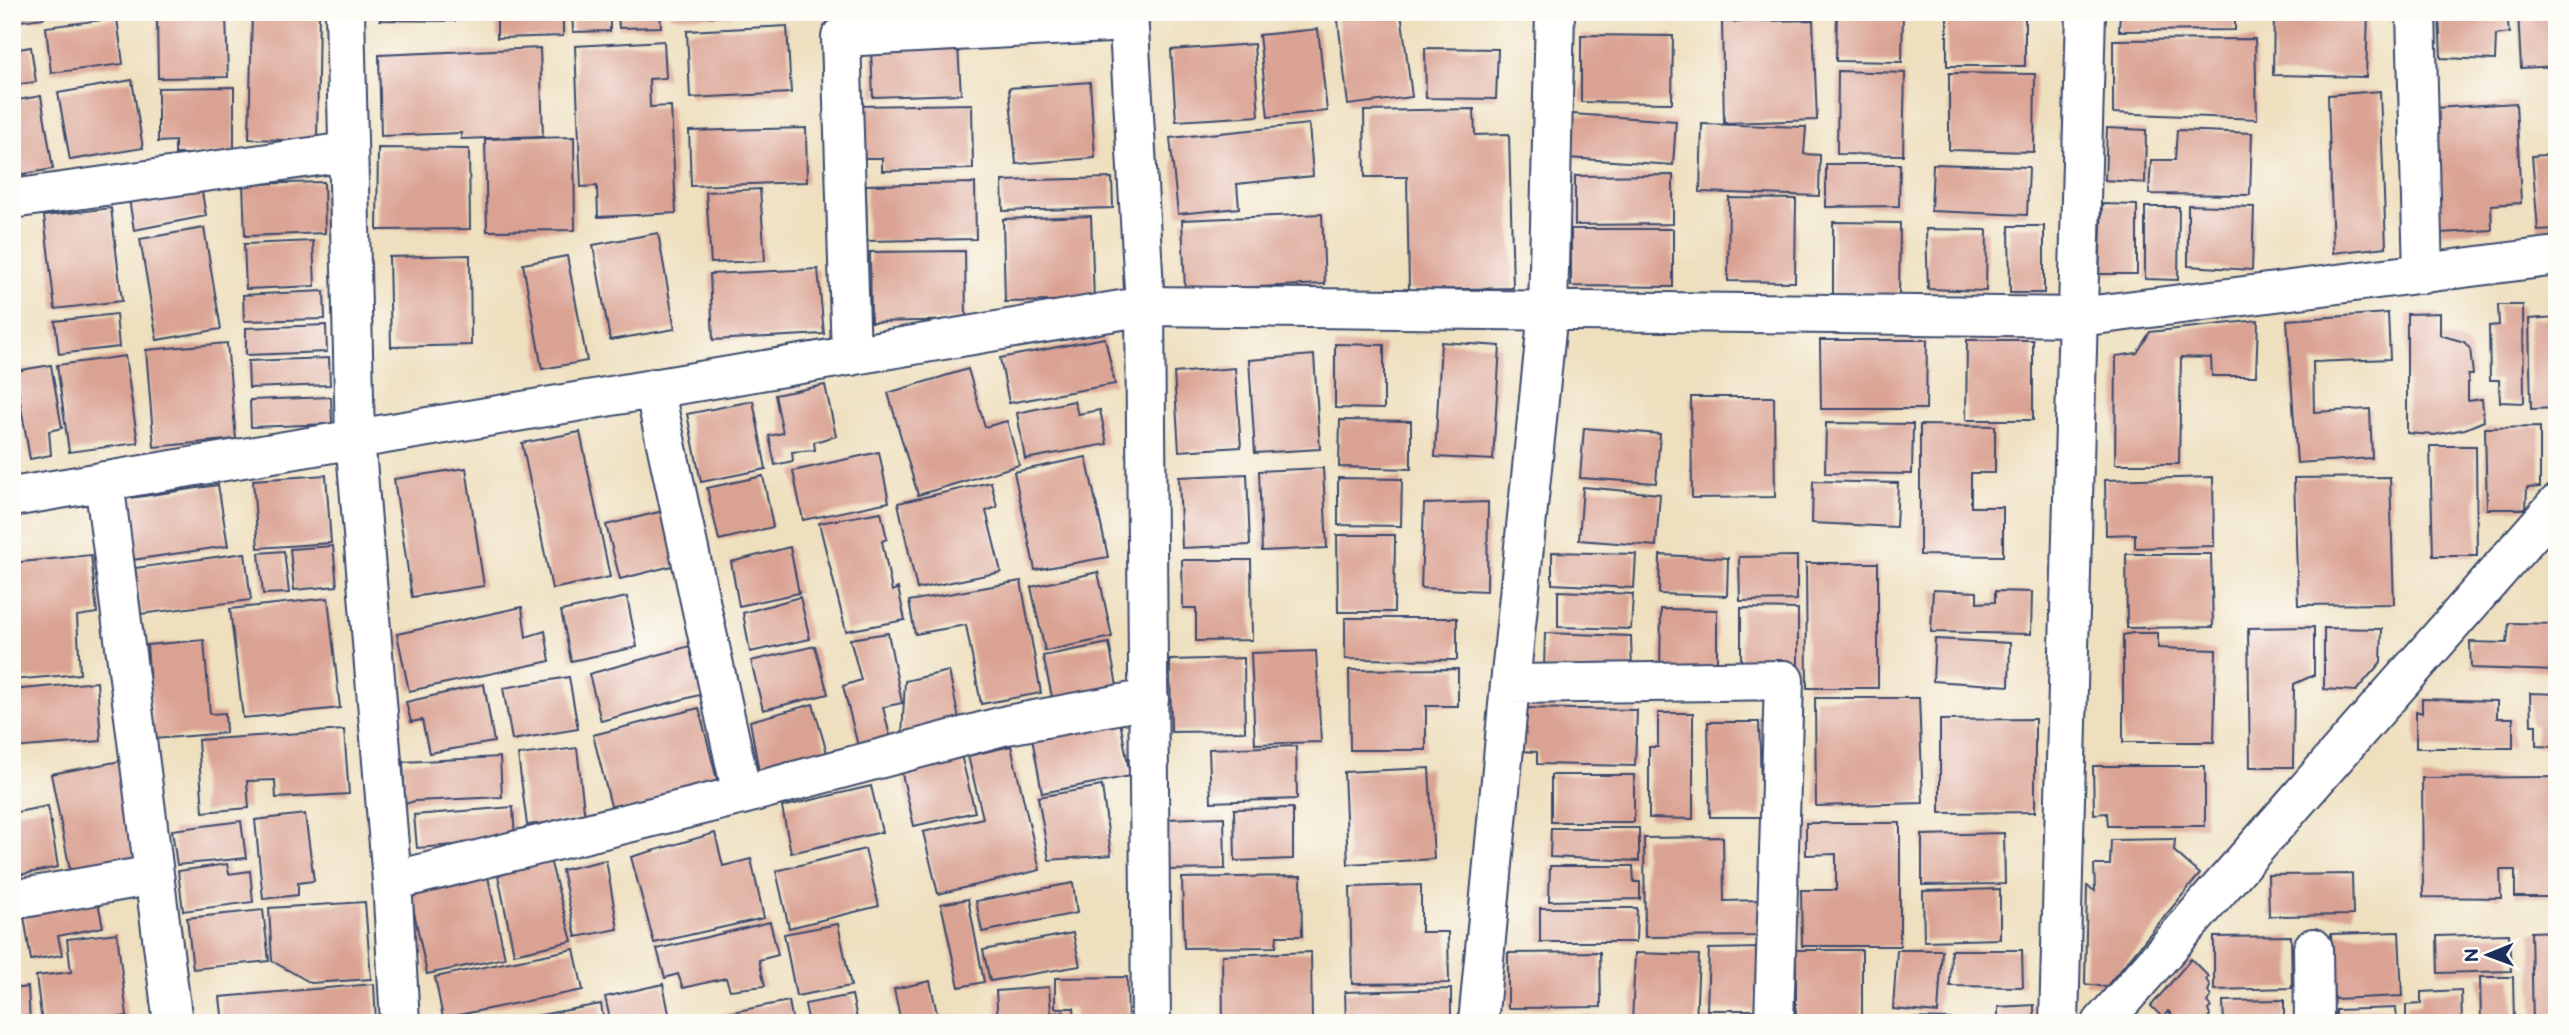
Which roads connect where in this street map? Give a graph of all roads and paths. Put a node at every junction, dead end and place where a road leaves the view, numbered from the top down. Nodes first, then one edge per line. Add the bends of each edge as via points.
1 (345, 12) edge
2 (1555, 12) edge
3 (2086, 12) edge
4 (2416, 12) edge
5 (1128, 17) edge
6 (347, 152) junction
7 (12, 199) edge
8 (2557, 256) edge
9 (2423, 274) junction
10 (1145, 306) junction
11 (1548, 311) junction
12 (2078, 317) junction
13 (850, 356) junction
14 (654, 388) junction
15 (355, 438) junction
16 (104, 481) junction
17 (12, 497) edge
18 (2557, 504) edge
19 (1510, 684) junction
20 (1149, 699) junction
21 (742, 795) junction
22 (154, 875) junction
23 (392, 881) junction
24 (12, 900) edge
25 (2313, 948) dead end
26 (173, 1023) edge
27 (400, 1023) edge
28 (1152, 1023) edge
29 (1478, 1023) edge
30 (1774, 1023) edge
31 (2059, 1023) edge
32 (2102, 1023) edge
33 (2314, 1023) edge

1 - 6 street
2 - 11 street
3 - 12 street
4 - 9 street
5 - 10 street
5 - 13 street via 841,37
6 - 7 street
6 - 15 street
8 - 9 street
9 - 12 street
10 - 11 street
10 - 13 street
10 - 20 street
11 - 12 street
11 - 19 street
12 - 31 street
13 - 14 street
14 - 15 street
14 - 21 street
15 - 16 street
15 - 23 street
16 - 17 street
16 - 22 street
18 - 32 street
19 - 29 street
19 - 30 street via 1784,680
20 - 21 street via 1007,725
20 - 28 street
21 - 23 street
22 - 24 street
22 - 26 street
23 - 27 street
25 - 33 street

